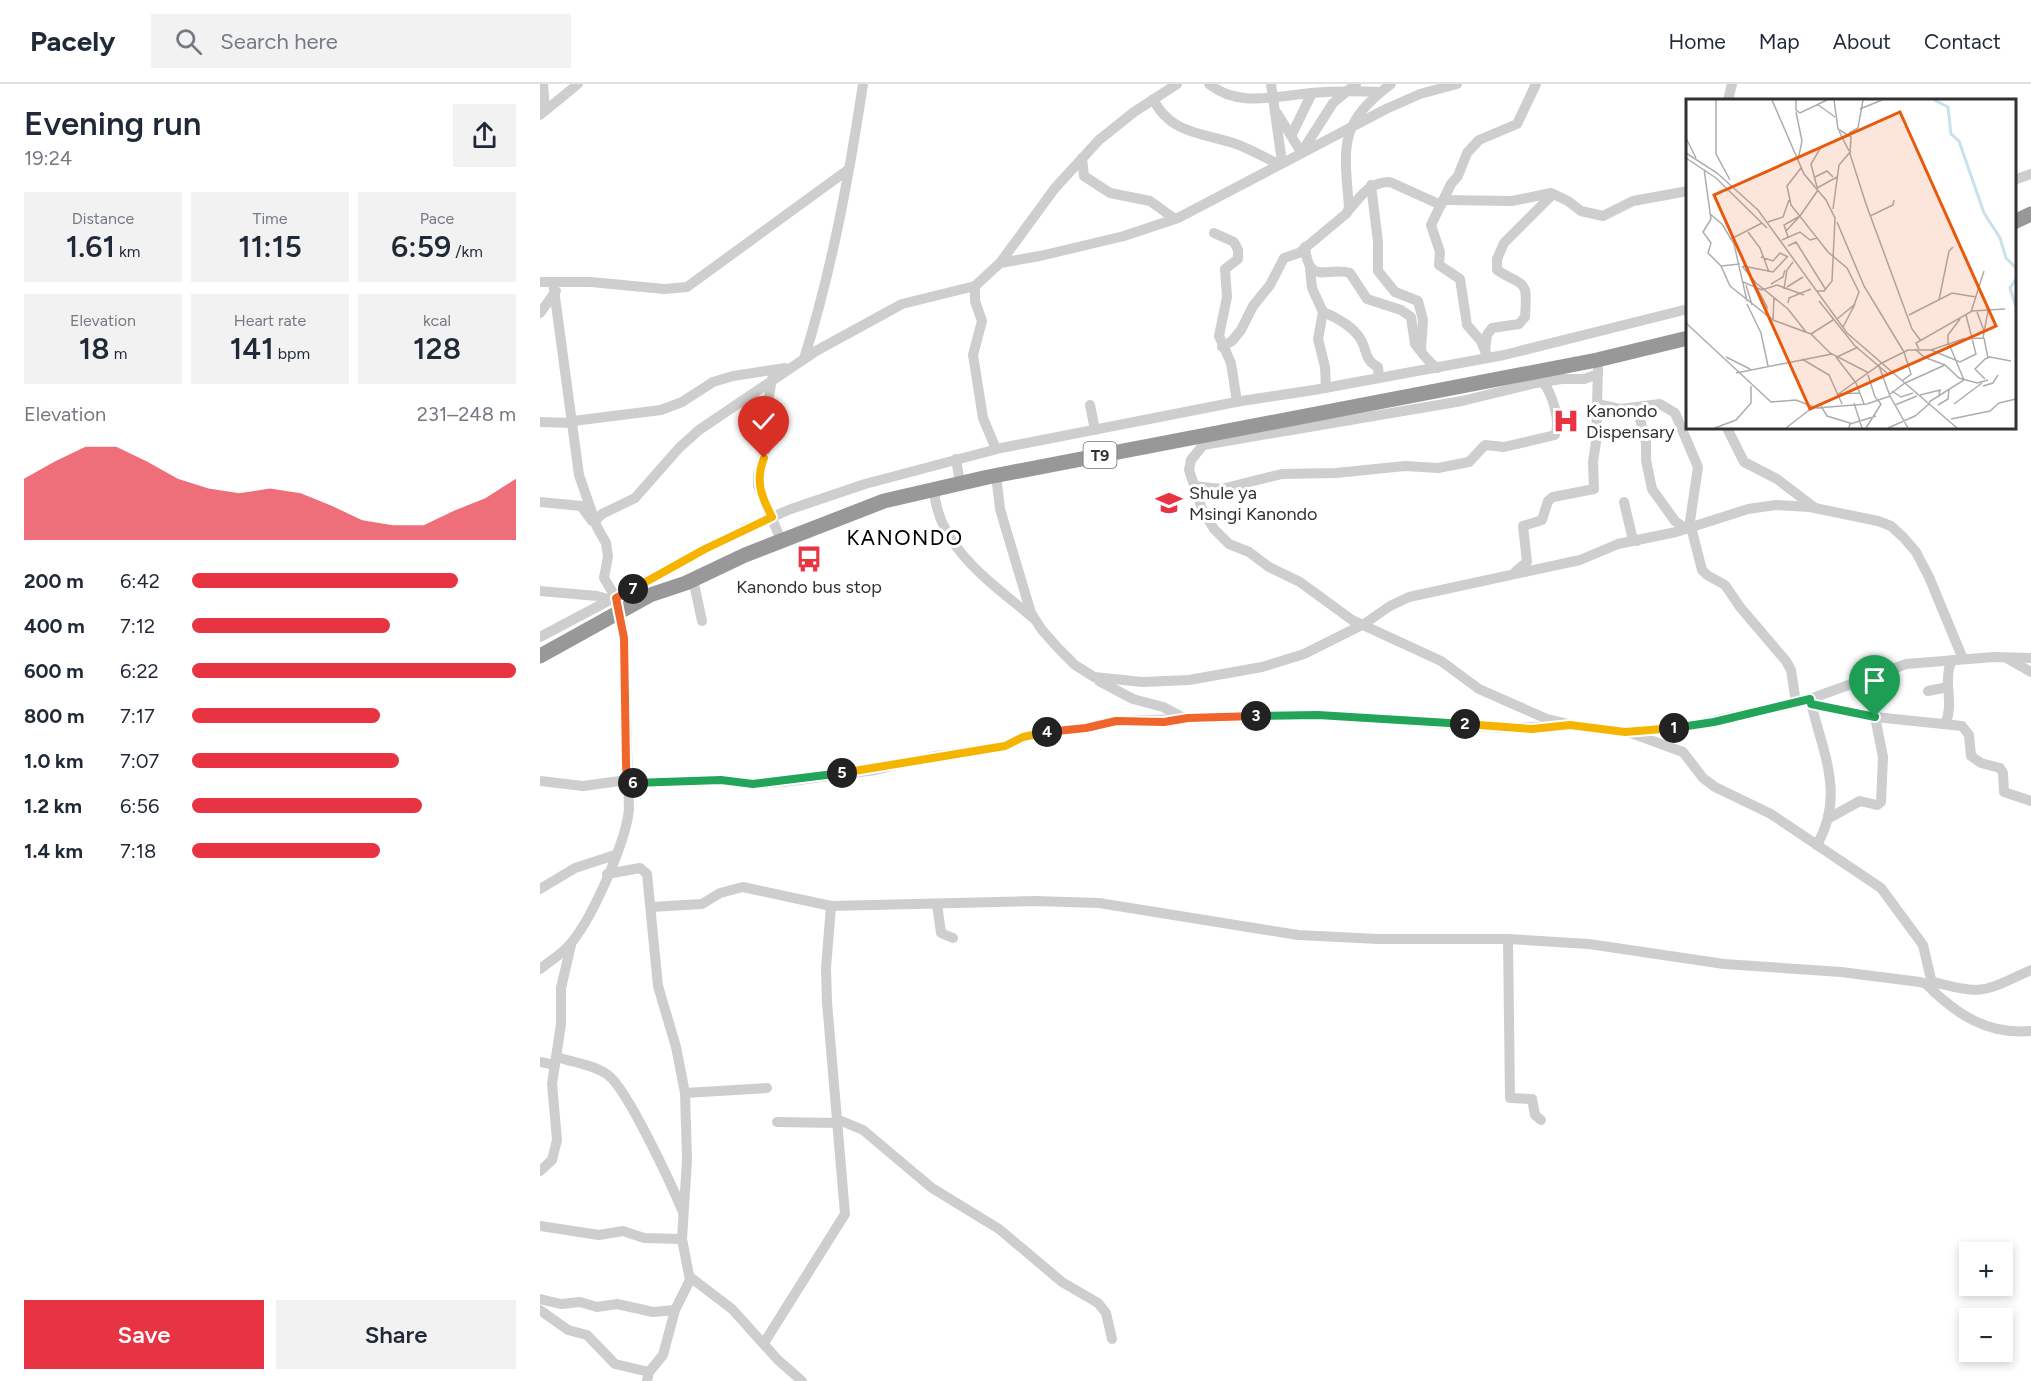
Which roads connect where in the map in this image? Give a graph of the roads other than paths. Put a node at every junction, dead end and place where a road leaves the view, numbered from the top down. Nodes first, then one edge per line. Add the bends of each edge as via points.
1 (543, 84) edge
2 (578, 84) edge
3 (864, 84) edge
4 (1177, 84) edge
5 (1209, 84) edge
6 (1271, 84) edge
7 (1391, 84) edge
8 (1456, 84) edge
9 (1536, 84) edge
10 (1732, 84) edge
11 (1352, 88) edge
12 (1312, 90) edge
13 (1380, 92) junction
14 (1274, 98) junction
15 (1153, 99) junction
16 (1728, 99) edge
17 (543, 112) edge
18 (1276, 113) junction
19 (1351, 128) junction
20 (1292, 134) junction
21 (1302, 151) junction
22 (1082, 158) junction
23 (1281, 162) junction
24 (849, 169) junction
25 (2031, 174) edge
26 (2016, 179) edge
27 (1371, 185) junction
28 (1686, 191) edge
29 (1553, 194) junction
30 (1442, 203) junction
31 (1349, 210) junction
32 (2031, 214) edge
33 (1175, 219) junction
34 (2016, 221) edge
35 (1214, 232) dead end
36 (1305, 247) junction
37 (1000, 263) junction
38 (1310, 268) junction
39 (540, 282) edge
40 (554, 286) junction
41 (975, 286) junction
42 (1686, 310) edge
43 (1323, 312) junction
44 (540, 313) edge
45 (1686, 339) edge
46 (1222, 347) junction
47 (1421, 350) junction
48 (1486, 354) junction
49 (804, 358) junction
50 (1597, 367) junction
51 (789, 368) junction
52 (1437, 368) junction
53 (1379, 378) junction
54 (772, 379) junction
55 (1543, 382) junction
56 (1326, 388) junction
57 (1238, 402) junction
58 (1090, 405) dead end
59 (1597, 405) junction
60 (1636, 407) junction
61 (540, 422) edge
62 (573, 422) junction
63 (1728, 429) edge
64 (1095, 430) junction
65 (1207, 439) junction
66 (996, 449) junction
67 (956, 459) junction
68 (996, 475) junction
69 (960, 483) junction
70 (1194, 486) junction
71 (933, 489) junction
72 (1221, 489) junction
73 (540, 502) edge
74 (1624, 502) dead end
75 (1815, 508) junction
76 (1202, 509) junction
77 (772, 517) junction
78 (596, 524) junction
79 (1689, 528) junction
80 (781, 540) junction
81 (1637, 541) junction
82 (1513, 573) junction
83 (693, 579) junction
84 (540, 591) edge
85 (616, 604) junction
86 (1035, 620) junction
87 (702, 621) dead end
88 (1364, 624) junction
89 (540, 637) edge
90 (540, 656) edge
91 (2006, 657) junction
92 (2031, 658) edge
93 (1958, 659) junction
94 (2031, 672) edge
95 (1094, 677) junction
96 (1948, 687) junction
97 (1928, 691) dead end
98 (1811, 701) junction
99 (1796, 703) junction
100 (1184, 718) junction
101 (1880, 718) junction
102 (1945, 724) junction
103 (1570, 725) junction
104 (1625, 732) junction
105 (540, 781) edge
106 (627, 782) junction
107 (2031, 801) edge
108 (1829, 818) junction
109 (1816, 845) junction
110 (615, 855) junction
111 (607, 873) junction
112 (540, 889) edge
113 (937, 904) junction
114 (831, 906) junction
115 (651, 908) junction
116 (953, 938) dead end
117 (1508, 939) junction
118 (571, 945) junction
119 (540, 969) edge
120 (2031, 970) edge
121 (1934, 987) junction
122 (2031, 1031) edge
123 (556, 1061) junction
124 (540, 1062) edge
125 (767, 1088) dead end
126 (685, 1093) junction
127 (1540, 1120) dead end
128 (839, 1121) junction
129 (777, 1122) dead end
130 (540, 1171) edge
131 (683, 1214) junction
132 (540, 1226) edge
133 (682, 1239) junction
134 (690, 1277) junction
135 (540, 1299) edge
136 (540, 1310) edge
137 (675, 1310) junction
138 (1112, 1339) dead end
139 (764, 1343) junction
140 (648, 1377) edge
141 (802, 1381) edge

1 - 17 street
2 - 17 street
3 - 24 street
4 - 15 street
5 - 14 street via 1234,97
6 - 14 street
7 - 13 street
8 - 19 street via 1412,97
9 - 30 street via 1517,124 1479,140 1467,153
10 - 16 street
11 - 12 street
11 - 13 street
11 - 21 street via 1333,103
12 - 14 street
12 - 20 street
13 - 19 street
14 - 18 street
15 - 22 street via 1118,124
15 - 23 street via 1162,115 1180,129
18 - 20 street
18 - 23 street
19 - 21 street
19 - 31 street via 1344,154
20 - 21 street
20 - 23 street
21 - 23 street
22 - 33 street via 1084,176 1091,182 1110,193 1150,201
22 - 37 street
23 - 33 street
24 - 40 street via 687,287
24 - 49 street via 824,295
25 - 26 street
27 - 30 street via 1390,182
27 - 31 street
27 - 47 street via 1378,271 1395,292 1418,301 1424,320
28 - 29 street via 1633,201 1603,216 1581,211
29 - 30 street via 1512,201
29 - 48 street via 1499,252 1497,270 1525,287 1525,317 1521,323 1489,331
30 - 48 street via 1431,226 1440,252 1439,265 1460,279 1467,325
31 - 36 street
32 - 34 highway
33 - 37 street via 1124,236
35 - 46 street via 1233,242 1239,254 1225,269 1227,297 1219,332
36 - 38 street
36 - 46 street via 1284,258 1241,330
37 - 41 street
38 - 43 street via 1312,288
38 - 47 street via 1319,273 1350,273 1367,299 1406,312 1413,322 1415,344
39 - 40 street
40 - 44 street
40 - 62 street
41 - 49 street via 902,304
41 - 66 street via 982,321 973,349 974,362 983,418
42 - 48 street via 1561,343
43 - 53 street via 1358,335 1368,361 1378,367
43 - 56 street via 1318,339
45 - 50 highway, T9
46 - 57 street via 1230,363
47 - 52 street
48 - 52 street
49 - 51 street
50 - 55 street via 1584,379
50 - 59 street
50 - 65 highway, T9
51 - 54 street
51 - 62 street via 713,382 661,410
52 - 53 street
53 - 56 street
54 - 77 street via 766,414 768,440 758,475 760,493
54 - 78 street via 690,438 635,498 602,514
55 - 65 street via 1462,401
55 - 72 street via 1556,416 1553,437 1504,447 1485,445 1469,462 1438,468 1405,466 1282,474
56 - 57 street
57 - 64 street
58 - 64 street
59 - 60 street
59 - 82 street via 1594,489 1553,497 1542,520 1522,526 1527,562
60 - 79 street via 1652,489 1675,521
60 - 79 street via 1663,405 1675,413 1680,423 1698,467
61 - 62 street
62 - 78 street via 579,475
63 - 75 street via 1744,462 1778,479
64 - 66 street
65 - 68 highway, T9
65 - 70 street via 1191,460 1189,470
66 - 67 street
67 - 69 street
67 - 77 street via 865,484
68 - 69 highway, T9
68 - 86 street via 1000,509
69 - 71 highway, T9
70 - 72 street
70 - 76 street
71 - 80 highway, T9 via 884,501
71 - 86 street via 934,505 944,530 986,581
72 - 76 street via 1211,495
73 - 78 street via 581,506
74 - 81 street via 1632,536
75 - 79 street via 1759,507
75 - 93 street via 1878,521 1903,537 1929,577
76 - 88 street via 1229,544 1300,582 1352,620
77 - 80 street
77 - 85 street via 705,549
78 - 85 street via 607,551 604,578
79 - 81 street
79 - 99 street via 1702,570 1725,585 1786,661
80 - 83 highway, T9
81 - 82 street via 1618,544 1580,560
82 - 88 street via 1410,597
83 - 85 highway, T9
83 - 87 street
84 - 85 street via 597,596
85 - 89 street
85 - 90 highway, T9
85 - 106 street via 624,638
86 - 95 street via 1075,665
88 - 95 street via 1304,654 1226,674 1142,682
88 - 103 street via 1447,665 1479,689
91 - 92 street
91 - 93 street
91 - 94 street
93 - 96 street via 1947,673
93 - 98 street via 1906,664
95 - 100 street via 1123,694
96 - 97 street
96 - 102 street
98 - 99 street
98 - 101 street
98 - 108 street via 1828,766 1832,804
99 - 104 street via 1714,722
100 - 103 street via 1318,715 1505,728
100 - 106 street via 1164,722 1116,721 1034,734 1005,746 876,770 783,782
101 - 102 street
101 - 108 street via 1880,804 1860,801
102 - 107 street via 1967,730 1969,753 1975,760 2000,768 2004,792
103 - 104 street
104 - 109 street via 1683,752 1714,787 1771,814
105 - 106 street via 583,786
106 - 110 street via 628,819
108 - 109 street
109 - 121 street via 1881,888 1923,945
110 - 111 street
110 - 112 street via 575,868
111 - 115 street via 644,869
111 - 118 street via 595,907
113 - 114 street
113 - 116 street via 941,933
113 - 117 street via 1099,903 1298,935
114 - 115 street via 743,887 720,893 702,904
114 - 128 street via 826,979
115 - 126 street via 658,986
117 - 121 street via 1590,944 1756,968 1898,979
117 - 127 street via 1510,1098 1532,1099
118 - 119 street
118 - 123 street via 561,988
120 - 121 street via 1999,986 1974,992
121 - 122 street via 1979,1025 1996,1030
123 - 124 street
123 - 130 street via 552,1084 557,1140 552,1161
123 - 131 street via 598,1070 613,1079 670,1180
125 - 126 street
126 - 131 street via 687,1160
128 - 129 street
128 - 138 street via 863,1130 932,1188 999,1229 1062,1282 1098,1303 1106,1314
128 - 139 street via 844,1214
131 - 133 street
132 - 133 street
133 - 134 street
134 - 137 street
134 - 139 street via 732,1309
135 - 137 street via 561,1304 587,1302 597,1307 617,1304 652,1312
136 - 140 street via 568,1330 587,1335 615,1364
137 - 140 street via 663,1355
139 - 141 street

